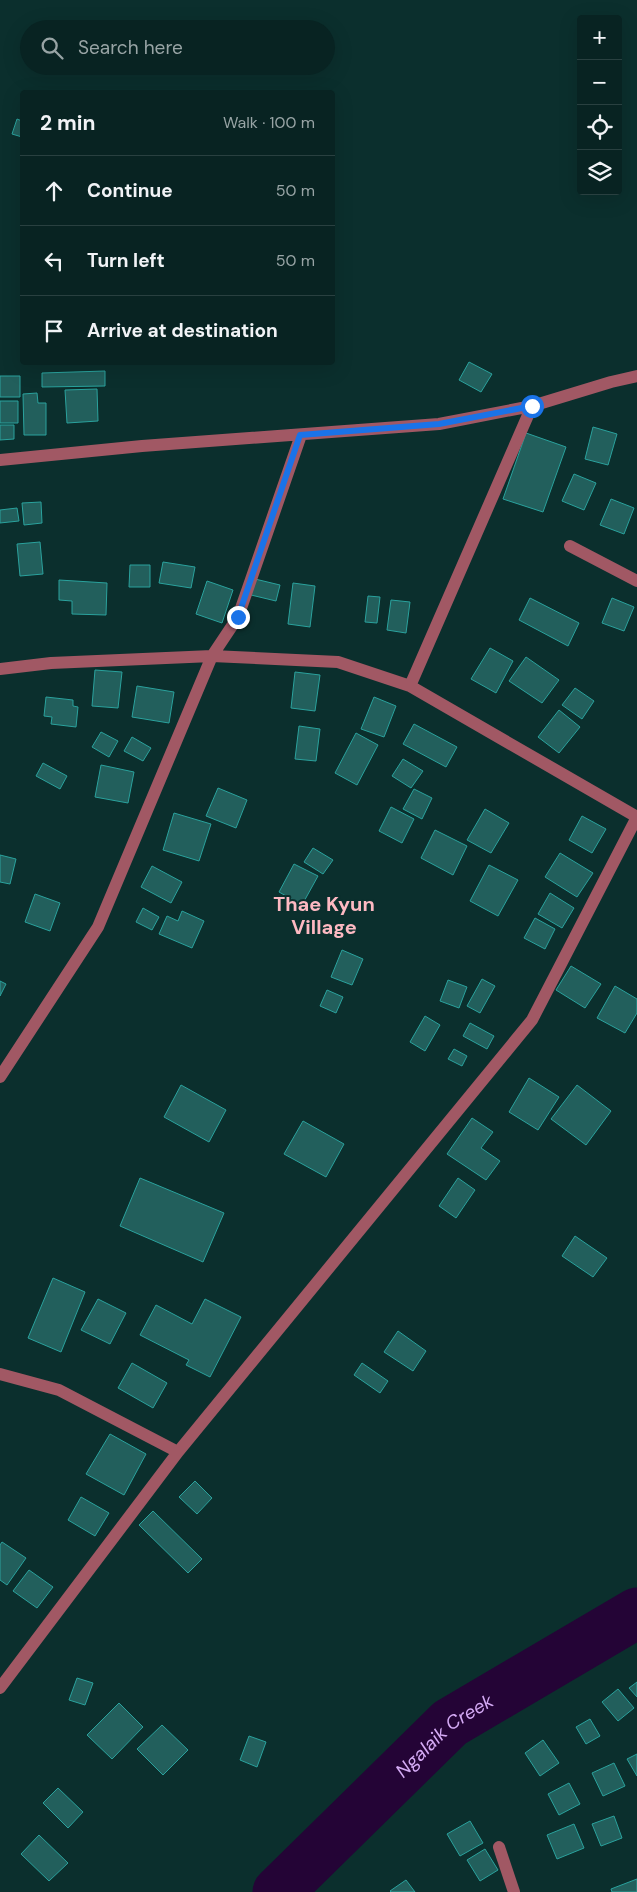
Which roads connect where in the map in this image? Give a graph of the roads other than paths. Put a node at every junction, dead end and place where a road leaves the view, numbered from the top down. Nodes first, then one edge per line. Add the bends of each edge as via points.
1 (637, 376) edge
2 (532, 406) junction
3 (300, 435) junction
4 (0, 460) edge
5 (570, 546) dead end
6 (637, 581) edge
7 (212, 656) junction
8 (0, 669) edge
9 (410, 686) junction
10 (637, 817) edge
11 (0, 1077) edge
12 (0, 1374) edge
13 (178, 1452) junction
14 (0, 1688) edge
15 (499, 1847) dead end
16 (514, 1892) edge

1 - 2 street
2 - 3 street via 439,424
2 - 9 street
3 - 4 street
3 - 7 street via 238,617
5 - 6 street
7 - 8 street via 50,663
7 - 9 street via 338,662
7 - 11 street via 98,927
9 - 10 street
10 - 13 street via 532,1020
12 - 13 street via 59,1390
13 - 14 street
15 - 16 street

